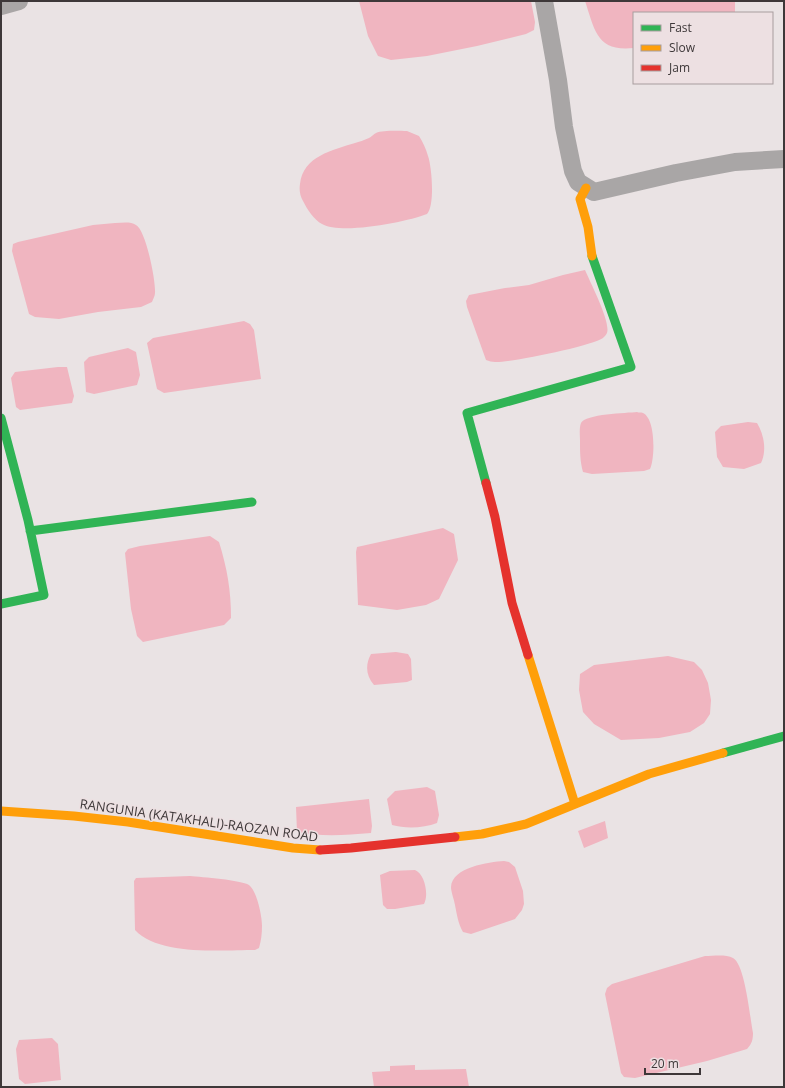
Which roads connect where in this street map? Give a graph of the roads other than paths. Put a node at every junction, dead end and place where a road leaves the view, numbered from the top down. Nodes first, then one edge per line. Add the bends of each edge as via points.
1 (19, 1) edge
2 (544, 1) edge
3 (1, 6) edge
4 (784, 159) edge
5 (586, 188) junction
6 (1, 418) edge
7 (252, 502) dead end
8 (30, 531) junction
9 (1, 604) edge
10 (784, 736) edge
11 (575, 804) junction
12 (1, 811) edge

1 - 3 street
2 - 5 street via 573,171 578,182
4 - 5 street via 735,162 594,192
5 - 11 street via 580,199 588,227 592,257 631,367 467,413 495,517 512,602
6 - 8 street
7 - 8 street
8 - 9 street via 44,595
10 - 11 street, RANGUNIA (KATAKHALI)-RAOZAN ROAD via 649,774
11 - 12 street, RANGUNIA (KATAKHALI)-RAOZAN ROAD via 526,824 482,834 312,850 128,822

